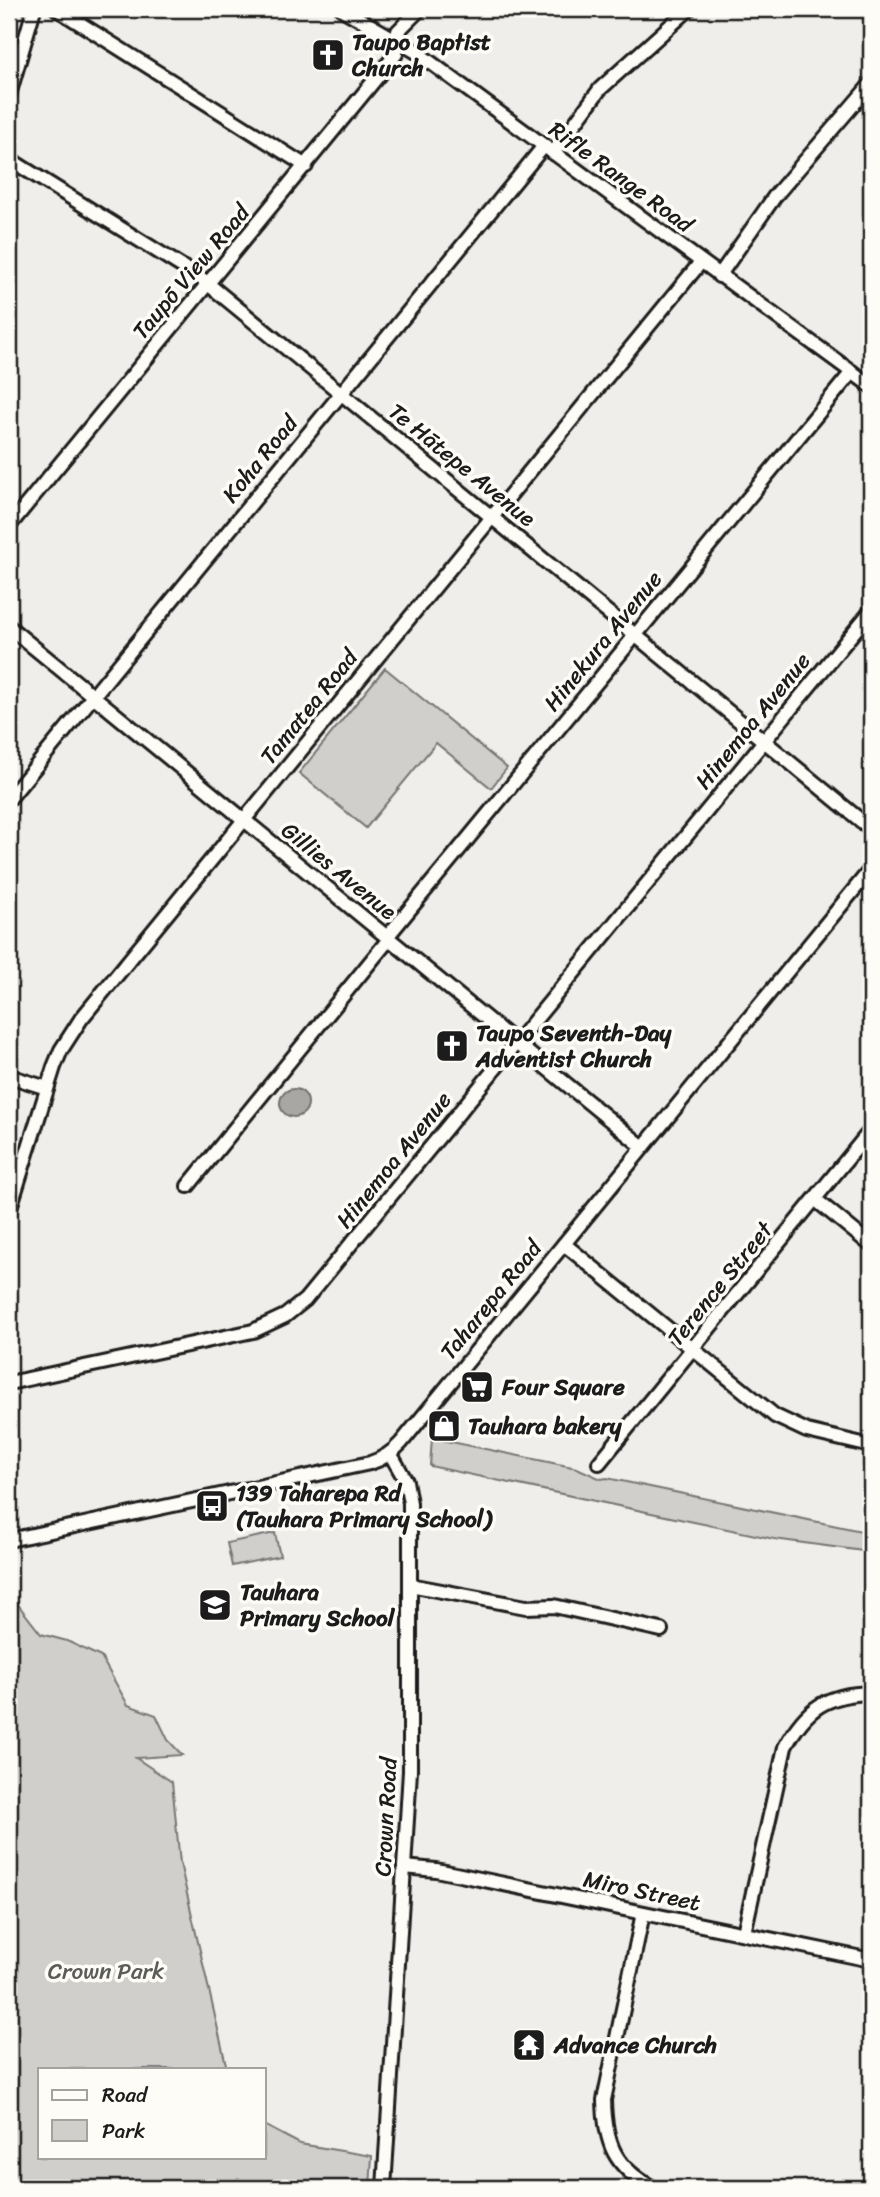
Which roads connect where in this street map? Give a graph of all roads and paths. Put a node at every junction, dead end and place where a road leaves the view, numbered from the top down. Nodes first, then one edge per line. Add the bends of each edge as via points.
1 (34, 9) edge
2 (57, 9) edge
3 (342, 9) edge
4 (420, 9) edge
5 (689, 9) edge
6 (397, 40) junction
7 (871, 85) edge
8 (9, 95) edge
9 (549, 150) junction
10 (9, 159) edge
11 (306, 166) junction
12 (701, 262) junction
13 (719, 276) junction
14 (208, 284) junction
15 (852, 372) junction
16 (871, 386) edge
17 (341, 394) junction
18 (492, 517) junction
19 (9, 526) edge
20 (871, 611) edge
21 (9, 627) edge
22 (635, 635) junction
23 (93, 696) junction
24 (764, 741) junction
25 (9, 799) edge
26 (244, 820) junction
27 (871, 829) edge
28 (871, 869) edge
29 (388, 938) junction
30 (516, 1043) junction
31 (9, 1076) edge
32 (47, 1087) junction
33 (871, 1130) edge
34 (643, 1147) junction
35 (188, 1186) dead end
36 (816, 1200) junction
37 (9, 1211) edge
38 (564, 1244) junction
39 (871, 1245) edge
40 (693, 1350) junction
41 (9, 1383) edge
42 (871, 1446) edge
43 (390, 1453) junction
44 (599, 1463) dead end
45 (9, 1540) edge
46 (410, 1585) junction
47 (661, 1630) dead end
48 (871, 1693) edge
49 (404, 1867) junction
50 (643, 1913) junction
51 (744, 1933) junction
52 (871, 1960) edge
53 (634, 2184) edge
54 (384, 2188) edge
55 (653, 2188) edge

1 - 8 street
2 - 11 street
3 - 6 street, Rifle Range Road
4 - 6 street, Taupō View Road via 398,31
5 - 9 street, Koha Road via 600,89
6 - 9 street, Rifle Range Road
6 - 11 street, Taupō View Road via 396,54
7 - 13 street via 775,196
9 - 12 street, Rifle Range Road
9 - 17 street, Koha Road
10 - 14 street, Te Hātepe Avenue
11 - 14 street, Taupō View Road
12 - 13 street, Rifle Range Road
12 - 18 street, Tamatea Road
13 - 15 street, Rifle Range Road
14 - 17 street, Te Hātepe Avenue
14 - 19 street, Taupō View Road
15 - 16 street, Rifle Range Road
15 - 22 street, Hinekura Avenue
17 - 18 street, Te Hātepe Avenue
17 - 23 street, Koha Road
18 - 22 street, Te Hātepe Avenue
18 - 26 street, Tamatea Road
20 - 24 street, Hinemoa Avenue
21 - 23 street, Gillies Avenue
22 - 24 street, Te Hātepe Avenue
22 - 29 street, Hinekura Avenue
23 - 25 street, Koha Road
23 - 26 street, Gillies Avenue
24 - 27 street, Te Hātepe Avenue
24 - 30 street, Hinemoa Avenue
26 - 29 street, Gillies Avenue
26 - 32 street, Tamatea Road via 81,1019 61,1050
28 - 34 street, Taharepa Road
29 - 30 street, Gillies Avenue
29 - 35 street, Hinekura Avenue
30 - 34 street, Gillies Avenue
30 - 41 street, Hinemoa Avenue via 315,1290 285,1316 243,1334
31 - 32 street
32 - 37 street, Tamatea Road
33 - 36 street, Terence Street
34 - 38 street, Taharepa Road
36 - 39 street
36 - 40 street, Terence Street
38 - 40 street
38 - 43 street, Taharepa Road
40 - 42 street via 793,1427
40 - 44 street, Terence Street
43 - 45 street, Taharepa Road via 370,1463
43 - 46 street, Crown Road via 409,1492
46 - 47 street via 526,1607 554,1606
46 - 49 street, Crown Road via 410,1771
48 - 51 street via 839,1696 821,1704 795,1728 779,1767
49 - 50 street, Miro Street
49 - 54 street, Crown Road
50 - 51 street, Miro Street
50 - 53 street via 604,2100 607,2136
51 - 52 street, Miro Street
53 - 55 street

